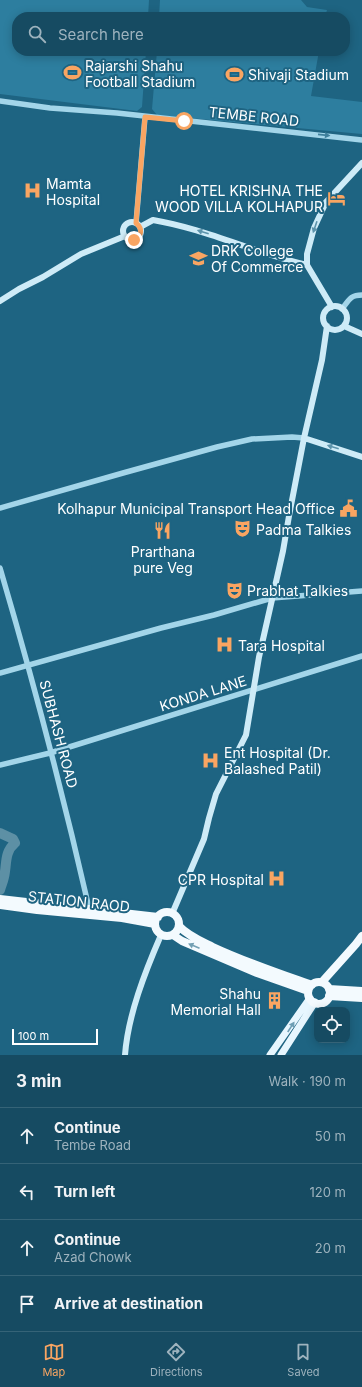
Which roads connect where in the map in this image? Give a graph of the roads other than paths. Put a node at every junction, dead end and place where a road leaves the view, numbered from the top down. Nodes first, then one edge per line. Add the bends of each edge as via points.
1 (0, 101) edge
2 (145, 117) junction
3 (362, 140) edge
4 (362, 163) edge
5 (138, 225) junction
6 (125, 236) junction
7 (307, 265) junction
8 (362, 295) edge
9 (0, 301) edge
10 (332, 306) junction
11 (342, 308) junction
12 (327, 326) junction
13 (344, 326) junction
14 (362, 334) edge
15 (304, 438) junction
16 (362, 457) edge
17 (0, 508) edge
18 (0, 568) edge
19 (362, 591) edge
20 (272, 598) junction
21 (362, 656) edge
22 (28, 665) junction
23 (0, 673) edge
24 (253, 690) junction
25 (50, 753) junction
26 (0, 765) edge
27 (0, 899) edge
28 (0, 905) edge
29 (89, 908) junction
30 (172, 914) junction
31 (157, 920) junction
32 (179, 926) junction
33 (161, 935) junction
34 (173, 935) junction
35 (362, 936) edge
36 (322, 982) junction
37 (362, 991) edge
38 (329, 993) junction
39 (311, 994) junction
40 (362, 998) edge
41 (125, 1055) edge
42 (270, 1055) edge
43 (280, 1055) edge

1 - 2 street, TEMBE ROAD
2 -> 3 street, TEMBE ROAD
2 - 5 street
4 -> 7 main road via 326,202 314,228 307,254
5 - 6 main road via 132,222 126,225
5 - 6 main road via 141,232 136,239
7 -> 5 main road via 284,260 191,228 153,220
6 - 9 main road via 81,254
7 - 10 main road
8 - 11 street via 350,298
10 - 11 main road
10 - 12 main road via 328,308 323,319
11 - 13 main road via 347,319
12 - 13 main road via 334,329
12 - 15 main road
13 - 14 main road
16 -> 15 main road
15 - 17 street via 252,439
15 - 20 main road
18 - 22 street, SUBHASH ROAD
19 - 20 street
20 - 22 street
20 - 24 main road
21 - 24 street, KONDA LANE
22 - 23 street
22 - 25 street, SUBHASH ROAD
24 - 25 street, KONDA LANE
24 - 30 main road via 246,735 216,794 204,839
25 - 26 street, KONDA LANE
25 - 29 street, SUBHASH ROAD via 61,788
27 - 29 highway
28 - 31 highway, STATION RAOD
29 - 31 highway
30 - 31 highway via 164,913
30 - 32 highway
31 - 33 highway via 158,932
32 - 34 highway
32 - 39 highway via 188,935 268,970
33 - 34 highway
33 - 41 main road via 133,1010
39 -> 34 highway
35 - 36 highway
36 - 38 highway via 328,986
36 - 39 highway via 318,982
37 - 38 highway
38 - 39 highway via 328,999 322,1003
38 - 40 highway
42 -> 39 main road
39 - 43 main road

